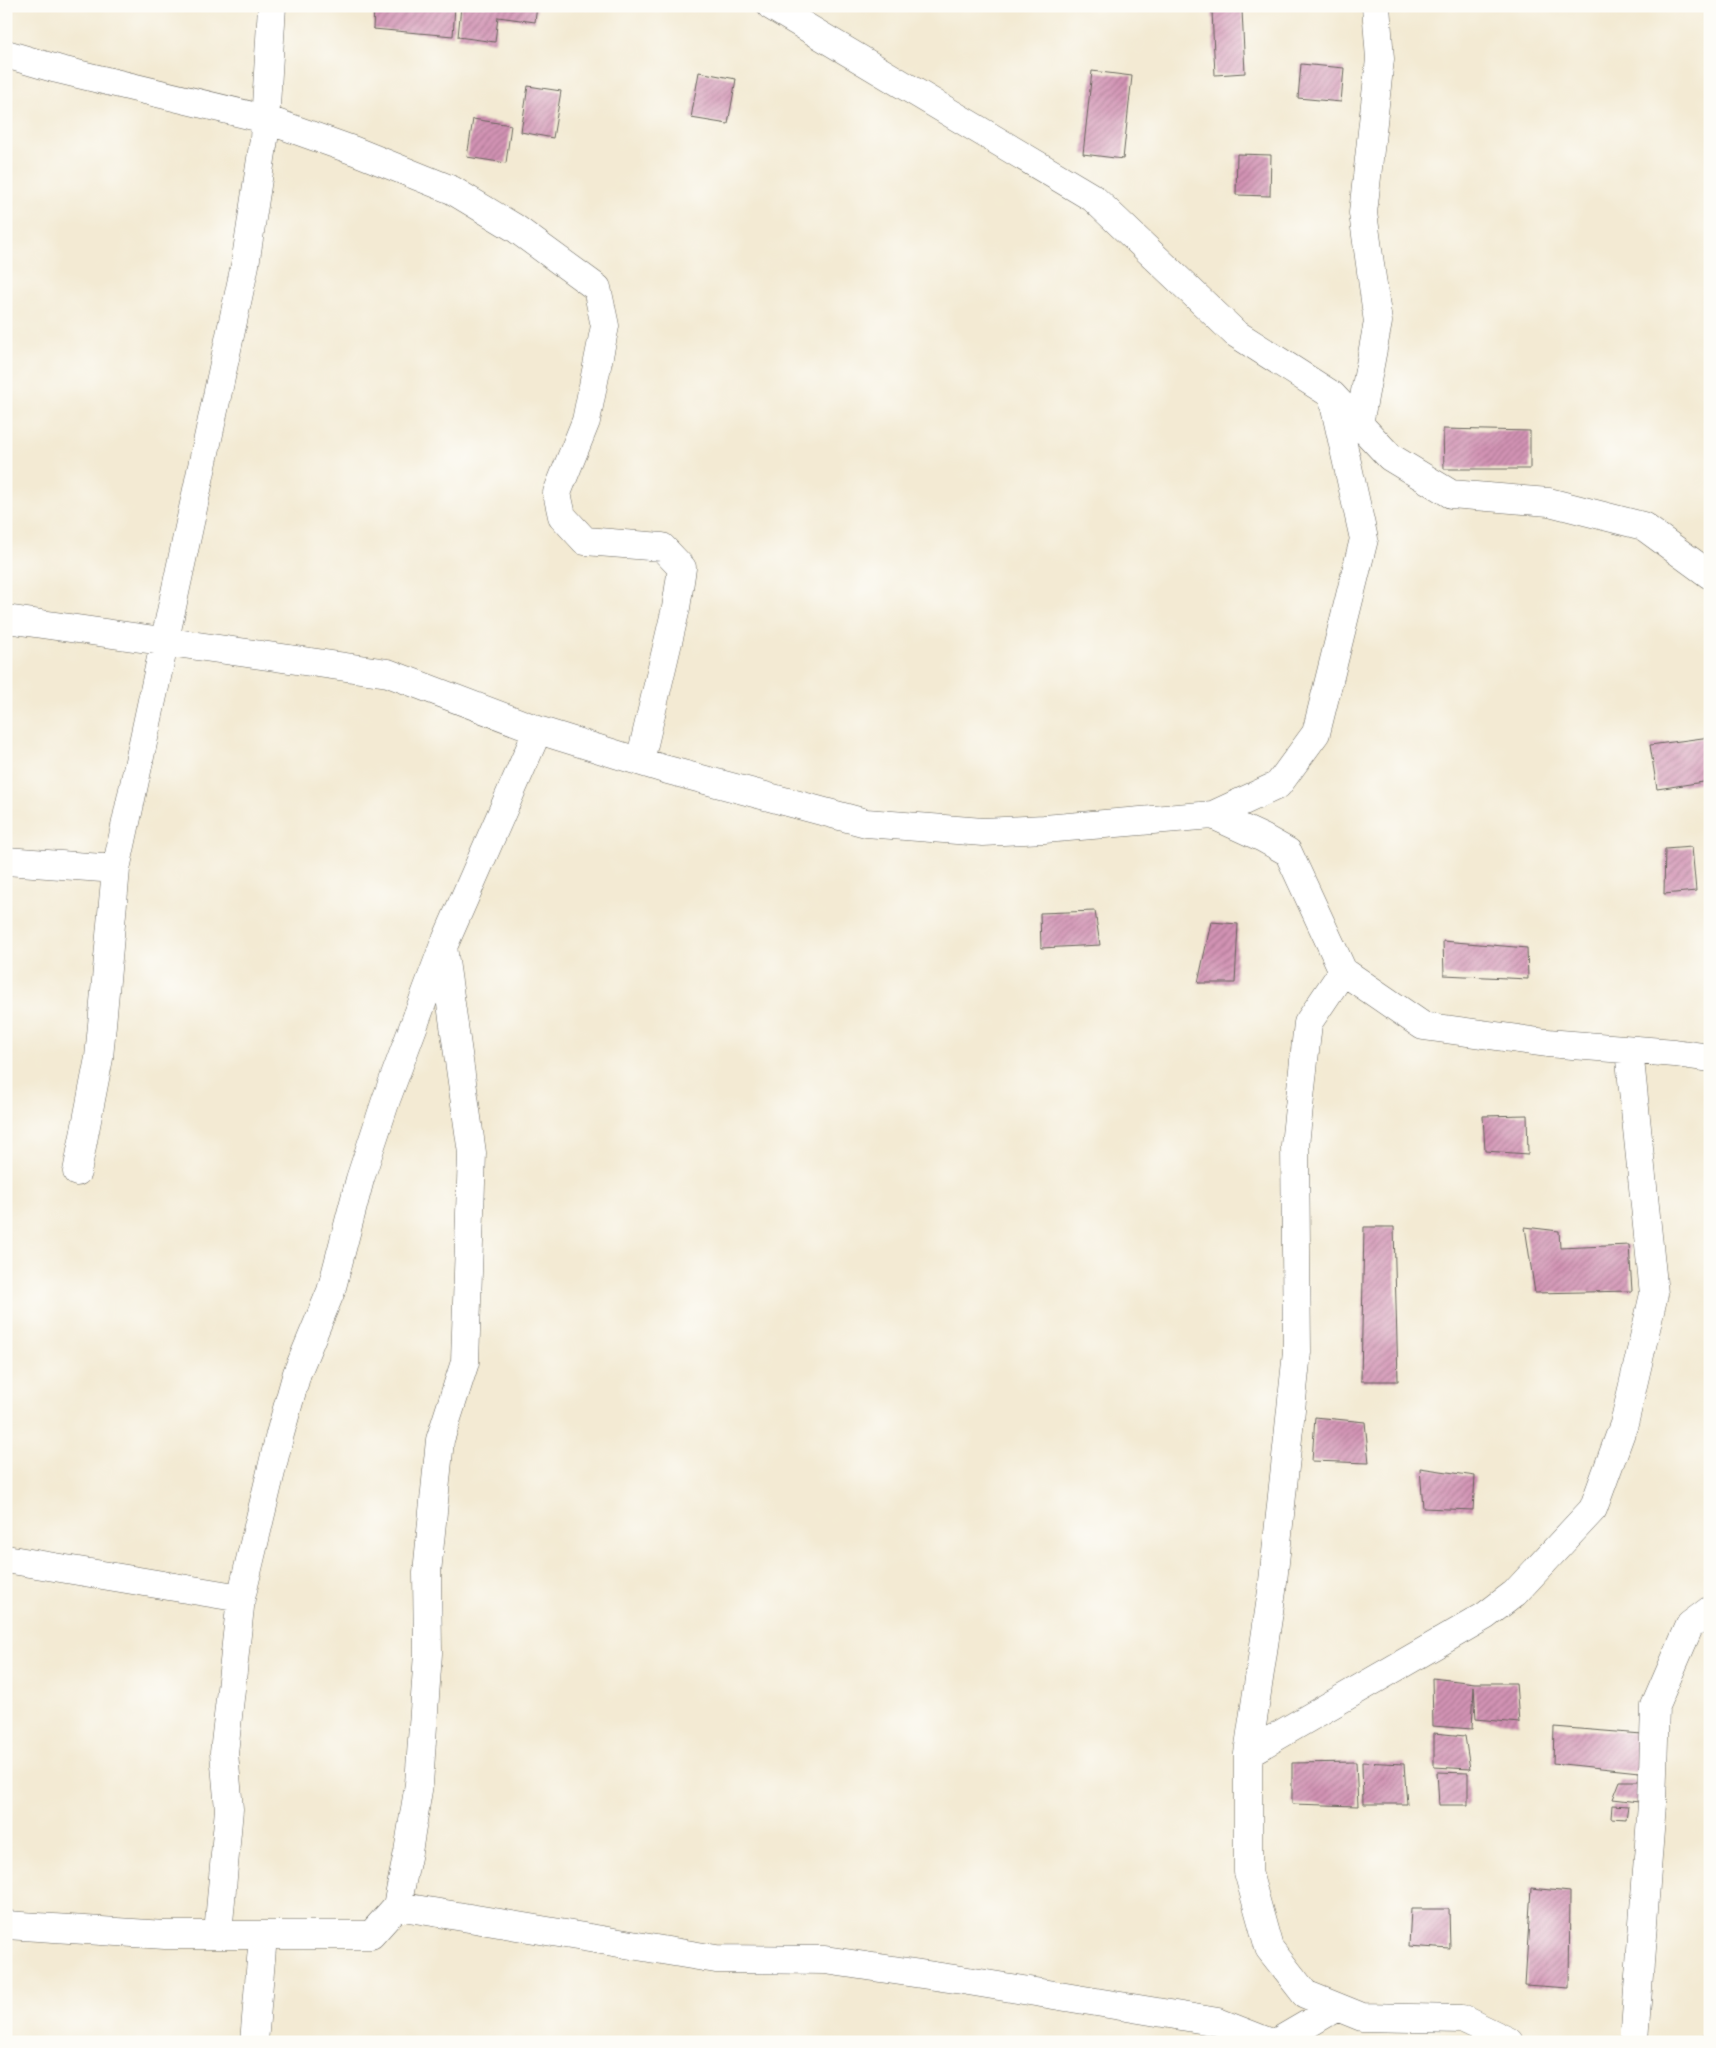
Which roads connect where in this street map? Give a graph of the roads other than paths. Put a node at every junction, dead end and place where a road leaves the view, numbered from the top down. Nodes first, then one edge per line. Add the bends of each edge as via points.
1 (272, 6) edge
2 (771, 6) edge
3 (1376, 6) edge
4 (6, 54) edge
5 (265, 119) junction
6 (1332, 395) junction
7 (1358, 424) junction
8 (1710, 575) edge
9 (6, 619) edge
10 (164, 641) junction
11 (538, 730) junction
12 (640, 761) junction
13 (1213, 816) junction
14 (6, 861) edge
15 (116, 869) junction
16 (443, 947) junction
17 (1343, 971) junction
18 (1629, 1050) junction
19 (1710, 1058) edge
20 (77, 1172) dead end
21 (6, 1559) edge
22 (241, 1598) junction
23 (1710, 1610) edge
24 (1248, 1753) junction
25 (397, 1906) junction
26 (6, 1925) edge
27 (218, 1934) junction
28 (263, 1936) junction
29 (1338, 2007) junction
30 (254, 2042) edge
31 (1269, 2042) edge
32 (1277, 2042) edge
33 (1510, 2042) edge
34 (1634, 2042) edge

1 - 5 street
2 - 6 street via 1093,198 1235,333
3 - 7 street via 1380,59 1363,213 1378,322
4 - 5 street
5 - 10 street via 245,264
5 - 12 street via 452,190 515,228 597,288 605,326 586,421 558,493 562,516 585,541 662,547 682,568 676,608
6 - 7 street
6 - 13 street via 1364,539 1316,734 1278,785
7 - 8 street via 1390,457 1451,494 1548,502 1643,526
9 - 10 street
10 - 11 street via 388,673
10 - 15 street
11 - 12 street
11 - 16 street
12 - 13 street via 866,824 983,832
13 - 17 street via 1288,852
14 - 15 street
15 - 20 street via 99,1058
16 - 22 street via 360,1178 331,1291 297,1373
16 - 25 street via 472,1153 465,1362 440,1440 427,1573 428,1652 419,1784
17 - 18 street via 1424,1026 1547,1044
17 - 24 street via 1308,1023 1295,1145 1297,1352 1272,1591
18 - 19 street
18 - 24 street via 1654,1294 1624,1424 1593,1509 1515,1593 1485,1616
21 - 22 street
22 - 27 street via 224,1753 229,1808
23 - 34 street via 1690,1625 1655,1706 1652,1804
24 - 29 street via 1248,1872 1269,1948 1306,1994
25 - 28 street via 371,1935
25 - 31 street via 716,1958 826,1960 962,1980 1218,2022
26 - 27 street via 165,1935
27 - 28 street
28 - 30 street
29 - 32 street
29 - 33 street via 1362,2017 1462,2019

